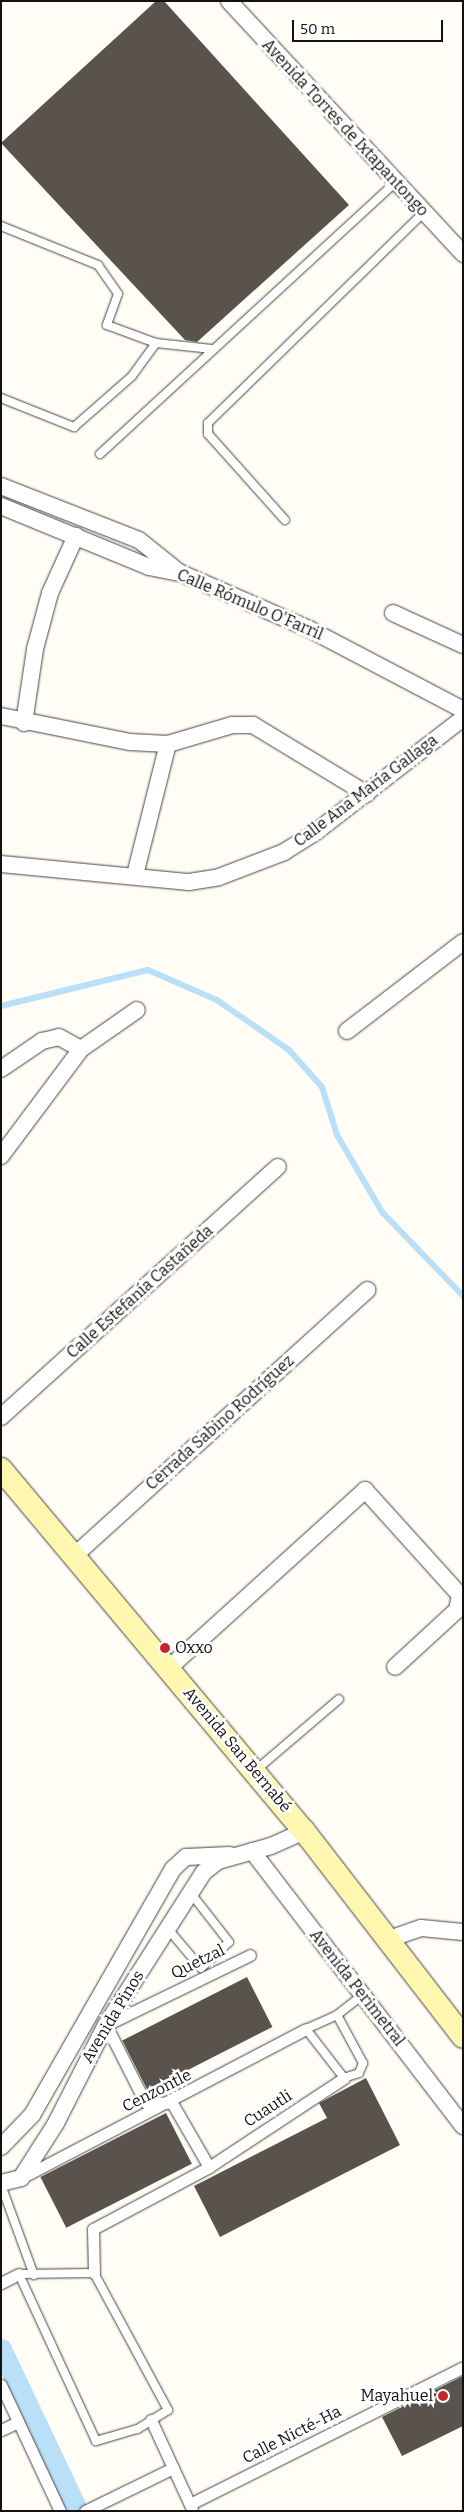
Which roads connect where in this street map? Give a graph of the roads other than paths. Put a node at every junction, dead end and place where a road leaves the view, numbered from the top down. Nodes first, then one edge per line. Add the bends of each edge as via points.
1 (229, 1) edge
2 (395, 182) junction
3 (424, 212) junction
4 (1, 226) edge
5 (463, 254) edge
6 (156, 343) junction
7 (212, 349) junction
8 (1, 398) edge
9 (100, 454) dead end
10 (1, 486) edge
11 (1, 506) edge
12 (285, 520) dead end
13 (76, 536) junction
14 (181, 574) junction
15 (393, 613) dead end
16 (463, 645) edge
17 (463, 710) edge
18 (1, 716) edge
19 (463, 718) edge
20 (24, 723) junction
21 (168, 744) junction
22 (367, 794) junction
23 (1, 864) edge
24 (135, 875) junction
25 (463, 942) edge
26 (137, 1010) dead end
27 (347, 1031) dead end
28 (81, 1049) junction
29 (1, 1069) edge
30 (1, 1156) edge
31 (278, 1167) dead end
32 (367, 1290) dead end
33 (1, 1417) edge
34 (3, 1477) edge
35 (74, 1556) junction
36 (395, 1667) dead end
37 (169, 1668) junction
38 (339, 1699) dead end
39 (254, 1771) junction
40 (304, 1831) junction
41 (252, 1852) junction
42 (233, 1855) junction
43 (190, 1892) junction
44 (168, 1928) junction
45 (463, 1932) edge
46 (389, 1939) junction
47 (250, 1955) dead end
48 (363, 1996) junction
49 (337, 2015) junction
50 (106, 2026) junction
51 (306, 2029) junction
52 (463, 2038) edge
53 (344, 2078) junction
54 (172, 2103) junction
55 (463, 2126) edge
56 (1, 2147) edge
57 (208, 2167) junction
58 (21, 2178) junction
59 (1, 2184) edge
60 (94, 2273) junction
61 (19, 2274) junction
62 (34, 2275) junction
63 (1, 2283) edge
64 (463, 2367) edge
65 (1, 2385) edge
66 (150, 2420) junction
67 (18, 2422) junction
68 (1, 2430) edge
69 (173, 2468) junction
70 (192, 2507) edge
71 (60, 2511) edge
72 (85, 2511) edge

1 - 2 street, Avenida Torres de Ixtapantongo
2 - 3 street, Avenida Torres de Ixtapantongo
2 - 7 lane
3 - 5 street, Avenida Torres de Ixtapantongo
3 - 12 lane via 208,423 208,434
4 - 6 lane via 98,265 118,294 107,325
6 - 7 lane
6 - 8 lane via 132,376 74,427
7 - 9 lane
10 - 14 street via 139,540
11 - 13 street, Calle Rómulo O'Farril
13 - 14 street, Calle Rómulo O'Farril via 149,567
13 - 20 street via 48,602 35,649
14 - 17 street, Calle Rómulo O'Farril via 309,629
15 - 16 street
18 - 20 street
19 - 22 street, Calle Ana María Gallaga
20 - 21 street
21 - 22 street via 232,725 252,725
21 - 24 street
22 - 24 street, Calle Ana María Gallaga via 284,852 226,875 190,882
23 - 24 street, Calle Ana María Gallaga
25 - 27 street
26 - 28 street
28 - 29 street via 59,1037 42,1041
28 - 30 street
31 - 33 street, Calle Estefanía Castañeda
32 - 35 street, Cerrada Sabino Rodríguez
34 - 35 main road, Avenida San Bernabé
35 - 37 main road, Avenida San Bernabé
36 - 37 street via 457,1610 460,1595 365,1490
37 - 39 main road, Avenida San Bernabé
38 - 39 lane
39 - 40 main road, Avenida San Bernabé
40 - 41 street, Avenida Pinos
40 - 46 main road, Avenida San Bernabé
41 - 42 street, Avenida Pinos
41 - 48 street, Avenida Perimetral
42 - 43 street, Avenida Pinos via 211,1866
42 - 56 street, Avenida Pinos via 203,1853 186,1857 173,1869 32,2115
43 - 44 street, Avenida Pinos
43 - 44 lane via 229,1942 201,1968
44 - 50 street, Avenida Pinos
45 - 46 street via 422,1928
46 - 52 main road, Avenida San Bernabé
47 - 50 street, Quetzal
48 - 49 lane
48 - 55 street, Avenida Perimetral
49 - 51 lane
49 - 53 lane via 363,2063 359,2073
50 - 54 street via 145,2102
50 - 58 street, Avenida Pinos via 56,2123
51 - 53 lane
51 - 54 street, Cenzontle
53 - 57 street, Cuautli
54 - 57 street
54 - 58 street, Cenzontle
57 - 60 street, Cuautli via 93,2230
58 - 59 street
59 - 62 lane
60 - 62 lane
60 - 66 lane via 168,2410
61 - 62 lane
61 - 63 street
61 - 66 lane via 96,2441
64 - 70 street, Calle Nicté-Ha
65 - 67 street
66 - 69 street
67 - 68 street
67 - 71 street
69 - 70 street
69 - 72 street

